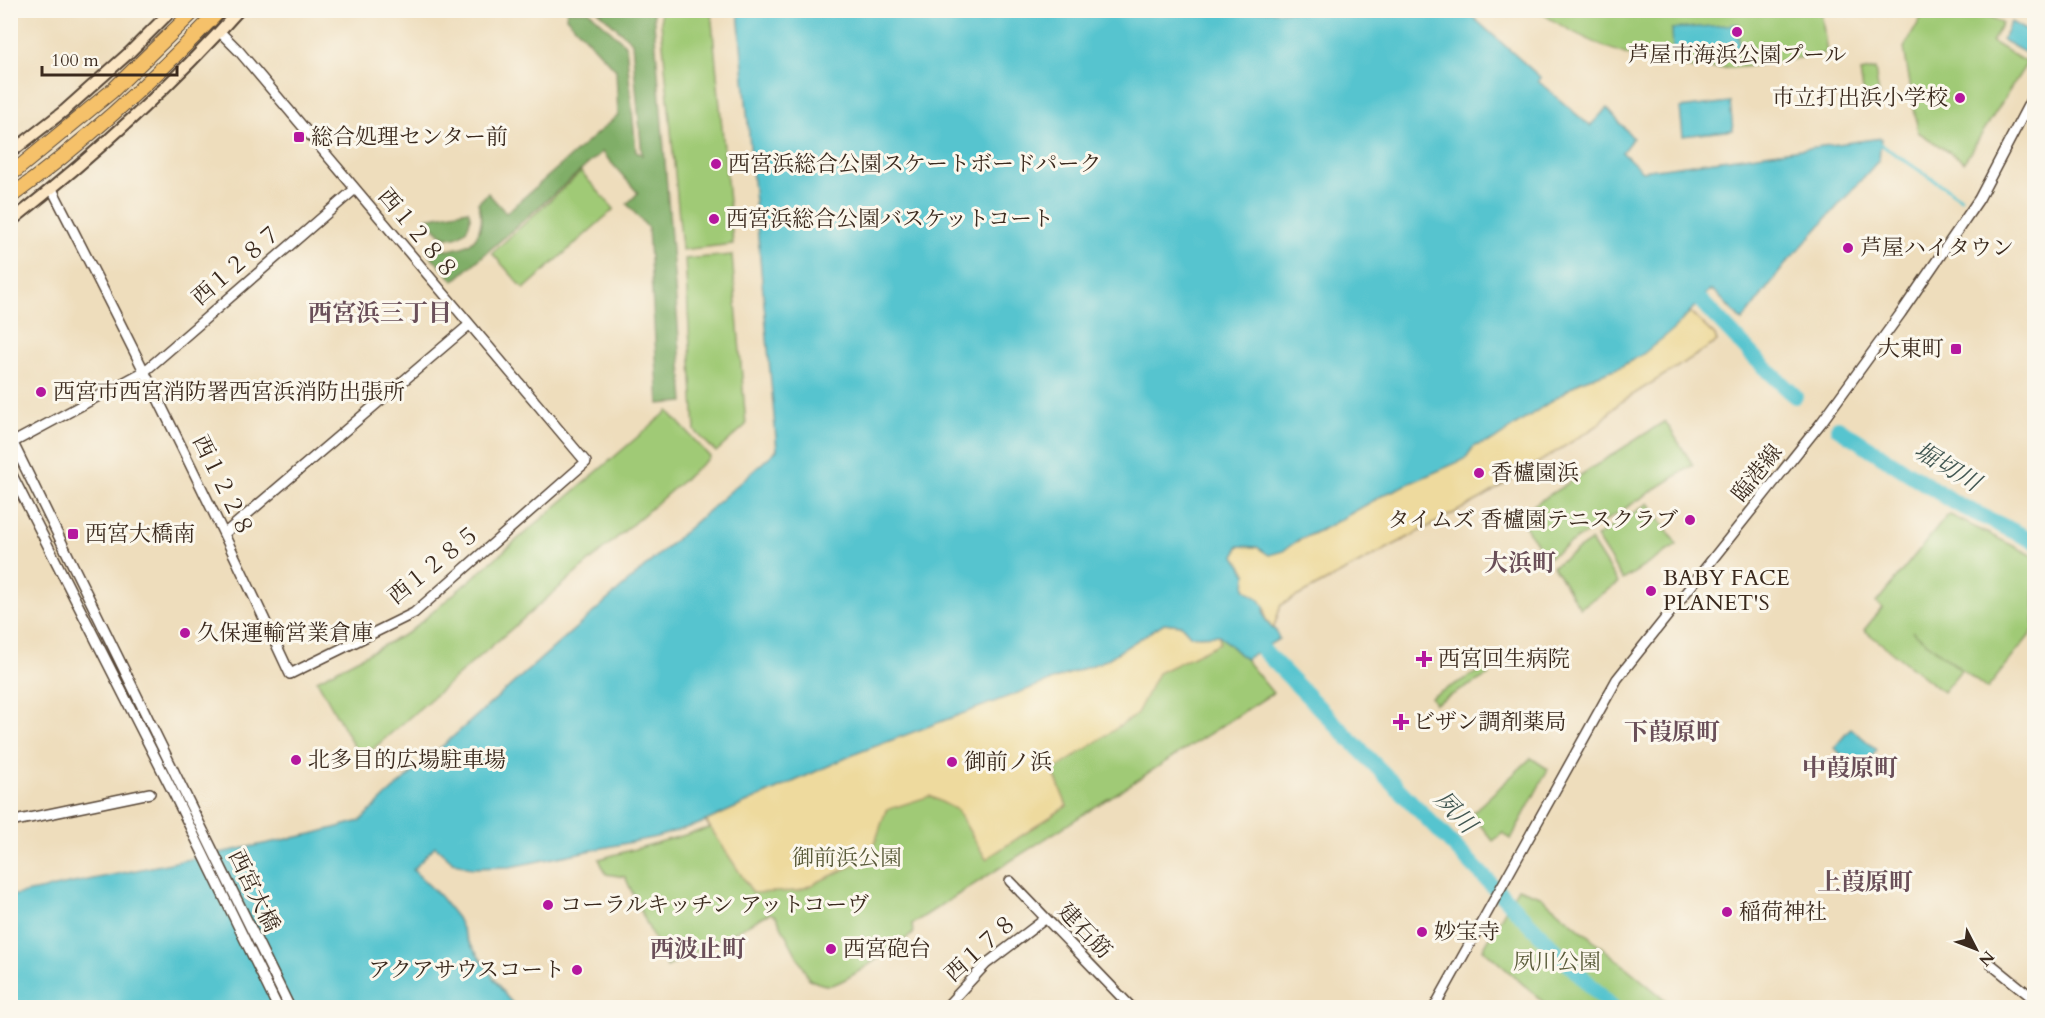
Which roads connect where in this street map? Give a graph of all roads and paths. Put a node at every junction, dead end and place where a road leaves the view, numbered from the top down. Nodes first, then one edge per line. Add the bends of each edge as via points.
1 (172, 10) edge
2 (196, 10) edge
3 (220, 10) edge
4 (239, 10) edge
5 (220, 32) junction
6 (2034, 94) edge
7 (10, 153) edge
8 (10, 175) edge
9 (52, 189) junction
10 (355, 189) junction
11 (10, 197) edge
12 (10, 222) edge
13 (469, 325) junction
14 (145, 371) junction
15 (11, 441) edge
16 (586, 462) joint
17 (10, 471) edge
18 (225, 533) junction
19 (290, 674) joint
20 (150, 793) dead end
21 (179, 793) junction
22 (10, 822) edge
23 (1010, 881) dead end
24 (1045, 919) junction
25 (1992, 965) dead end
26 (2034, 999) edge
27 (278, 1008) edge
28 (290, 1008) edge
29 (945, 1008) edge
30 (1132, 1008) edge
31 (1434, 1008) edge

1 - 7 main road via 64,111
2 - 5 main road
2 - 8 highway via 112,91
3 - 11 highway, bridge via 122,105
4 - 5 main road
5 - 9 main road
5 - 10 street, 西１２８８
6 - 31 street, 臨港線 via 1979,199 1901,313 1821,423 1617,679
9 - 12 main road
9 - 14 street, 西１２２８
10 - 13 street, 西１２８８
10 - 14 street, 西１２８７
13 - 16 street, 西１２８８
13 - 18 street
14 - 15 street, 西１２８７
14 - 18 street, 西１２２８
15 - 21 street
16 - 19 street, 西１２８５ via 414,613
17 - 21 street
18 - 19 street, 西１２２８
20 - 22 street
21 - 27 street, 西宮大橋
21 - 28 street, 西宮大橋
23 - 24 street, 建石筋
24 - 29 street, 西１７８ via 986,964
24 - 30 street, 建石筋
25 - 26 street

